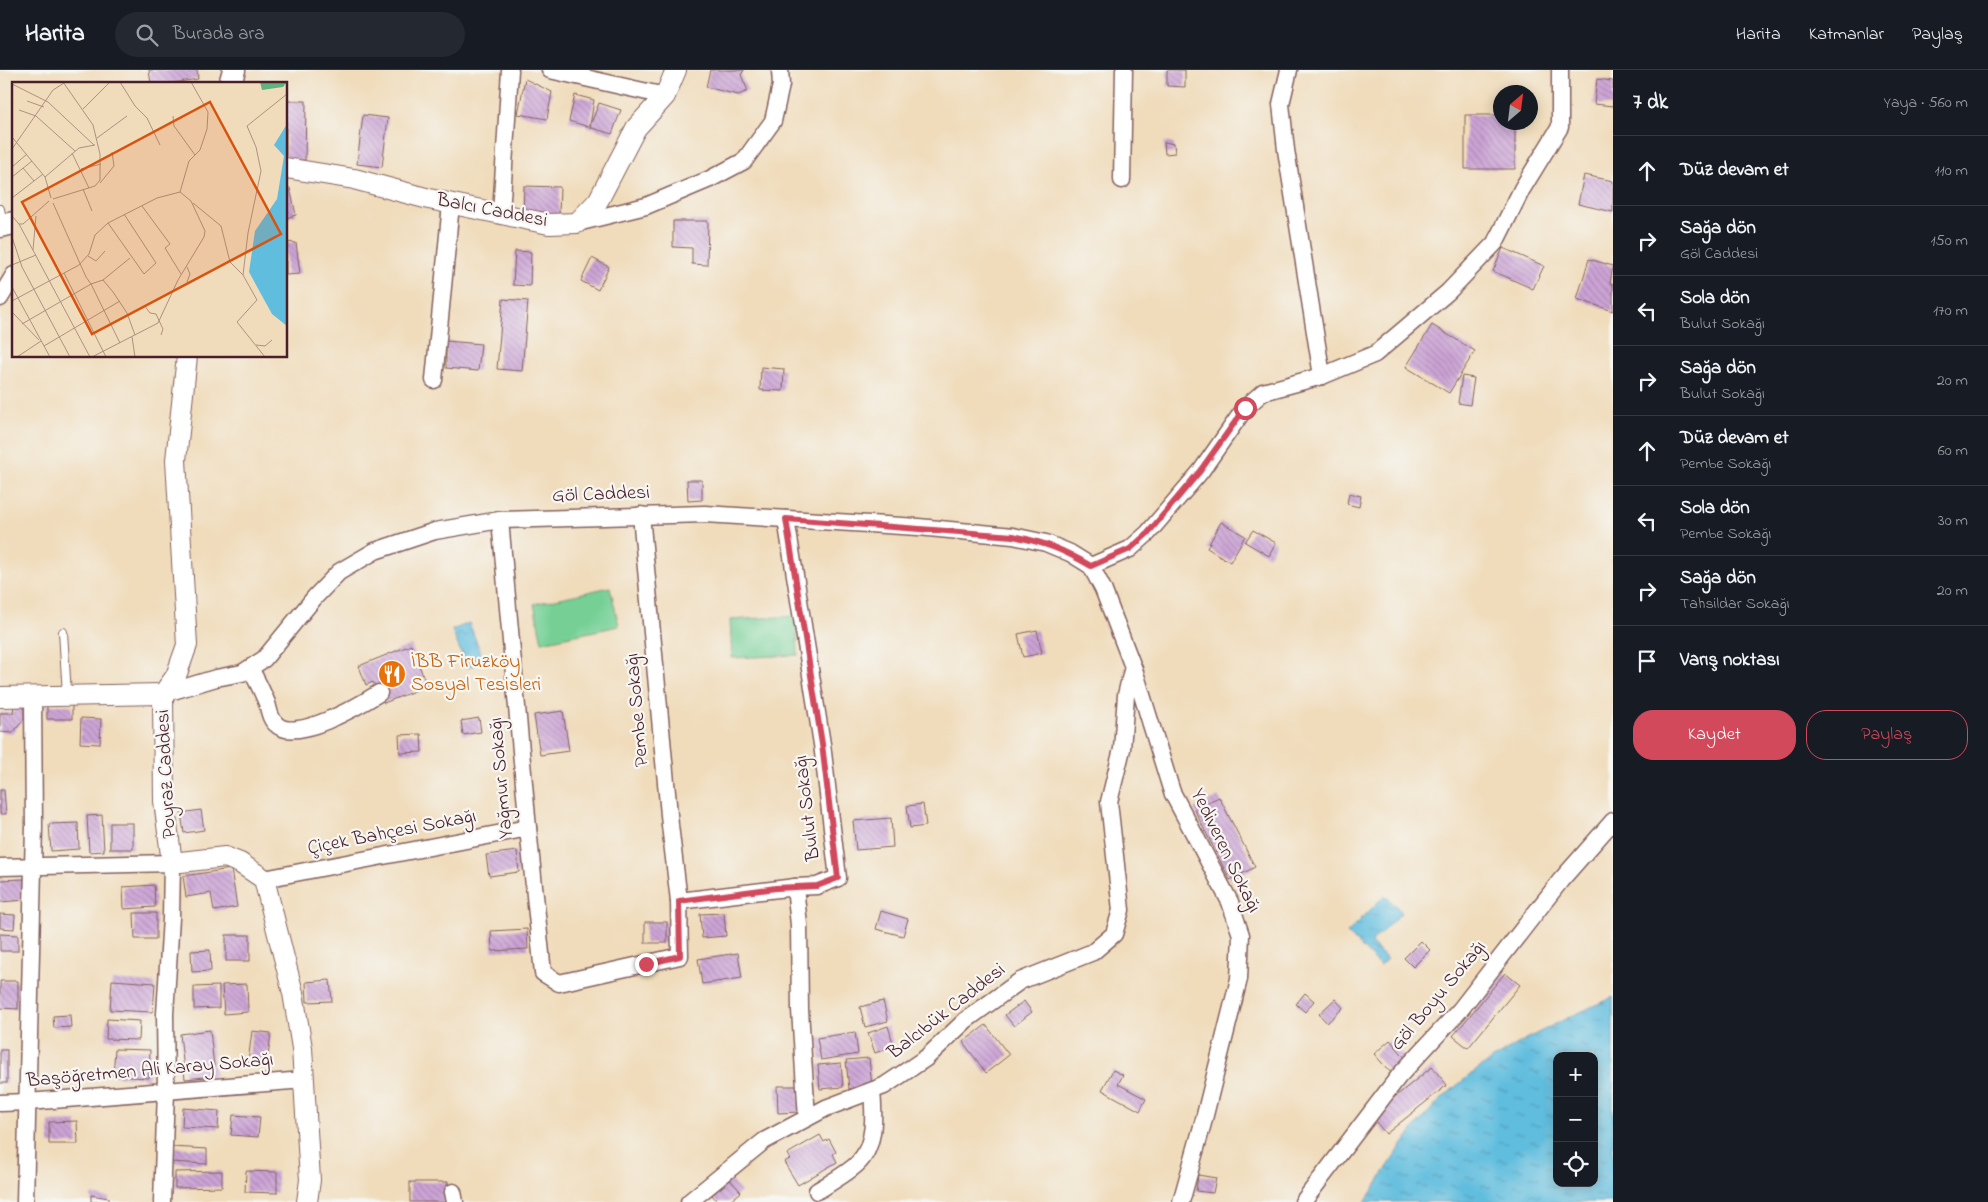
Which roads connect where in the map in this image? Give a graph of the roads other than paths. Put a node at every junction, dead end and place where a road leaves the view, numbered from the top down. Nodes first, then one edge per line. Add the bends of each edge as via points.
1 (510, 70) edge
2 (550, 70) edge
3 (676, 70) edge
4 (780, 70) edge
5 (1124, 70) edge
6 (1289, 70) edge
7 (1560, 70) edge
8 (665, 96) junction
9 (288, 168) edge
10 (1122, 180) dead end
11 (451, 204) junction
12 (501, 214) junction
13 (577, 223) junction
14 (12, 278) edge
15 (0, 298) edge
16 (187, 358) edge
17 (1322, 376) junction
18 (434, 380) dead end
19 (641, 515) junction
20 (786, 519) junction
21 (500, 520) junction
22 (1091, 566) junction
23 (63, 632) dead end
24 (1133, 667) junction
25 (250, 668) junction
26 (379, 693) dead end
27 (163, 694) junction
28 (33, 696) junction
29 (67, 696) junction
30 (0, 697) edge
31 (1613, 821) edge
32 (528, 828) junction
33 (172, 863) junction
34 (0, 867) edge
35 (34, 867) junction
36 (264, 880) junction
37 (795, 887) junction
38 (679, 901) junction
39 (680, 956) joint
40 (304, 1080) junction
41 (166, 1091) junction
42 (872, 1091) junction
43 (28, 1102) junction
44 (0, 1103) edge
45 (807, 1118) junction
46 (817, 1191) dead end
47 (25, 1202) edge
48 (162, 1202) edge
49 (307, 1202) edge
50 (688, 1202) edge
51 (1181, 1202) edge
52 (1303, 1202) edge

1 - 12 street
2 - 8 street
3 - 8 street, Balcı Caddesi
4 - 13 street via 781,85 773,120 744,161 646,206
5 - 10 street
6 - 17 street via 1281,104
7 - 17 street via 1560,127 1495,243 1448,292 1375,354
8 - 13 street, Balcı Caddesi via 636,128 598,201
9 - 11 street, Balcı Caddesi via 354,179
11 - 12 street, Balcı Caddesi
11 - 18 street
12 - 13 street, Balcı Caddesi via 549,224
14 - 15 street
16 - 27 street, Poyraz Caddesi via 176,460 187,645 176,676
17 - 22 street via 1263,392 1245,408 1200,471 1148,533 1130,549
19 - 20 street, Göl Caddesi via 705,514
19 - 21 street, Göl Caddesi
19 - 38 street, Pembe Sokağı
20 - 22 street, Göl Caddesi via 1013,536 1046,543
20 - 37 street, Bulut Sokağı via 822,744 838,878 817,886
21 - 25 street, Göl Caddesi via 435,530 375,552 339,572 264,658
21 - 32 street, Yağmur Sokağı
22 - 24 street via 1104,589
23 - 29 lane
24 - 42 street, Balcıbük Caddesi via 1126,695 1122,749 1109,802 1121,910 1114,934 1093,952 1020,981 966,1020 926,1058
24 - 51 street, Yediveren Sokağı via 1172,792 1230,902 1241,935 1239,979
25 - 26 street via 270,714 284,729 300,730 356,707
25 - 27 street, Göl Caddesi
27 - 29 street
27 - 33 street, Poyraz Caddesi via 164,801
28 - 29 street
28 - 30 street
28 - 35 street
31 - 52 street, Göl Boyu Sokağı via 1561,880 1460,1010 1399,1076
32 - 36 street, Çiçek Bahçesi Sokağı
32 - 39 street, Yağmur Sokağı via 543,973 559,983
33 - 35 street
33 - 36 street, Poyraz Caddesi via 225,857
33 - 41 street via 165,1014
34 - 35 street
35 - 43 street
36 - 40 street via 293,993
37 - 38 street
37 - 45 street, Bulut Sokağı
38 - 39 street, Pembe Sokağı
40 - 41 street, Başöğretmen Ali Karay Sokağı
40 - 49 street via 310,1180
41 - 43 street, Başöğretmen Ali Karay Sokağı
41 - 48 street
42 - 45 street, Balcıbük Caddesi
42 - 46 street via 874,1116 868,1147 859,1162
43 - 44 street, Başöğretmen Ali Karay Sokağı
43 - 47 street
45 - 50 street, Balcıbük Caddesi via 764,1141

